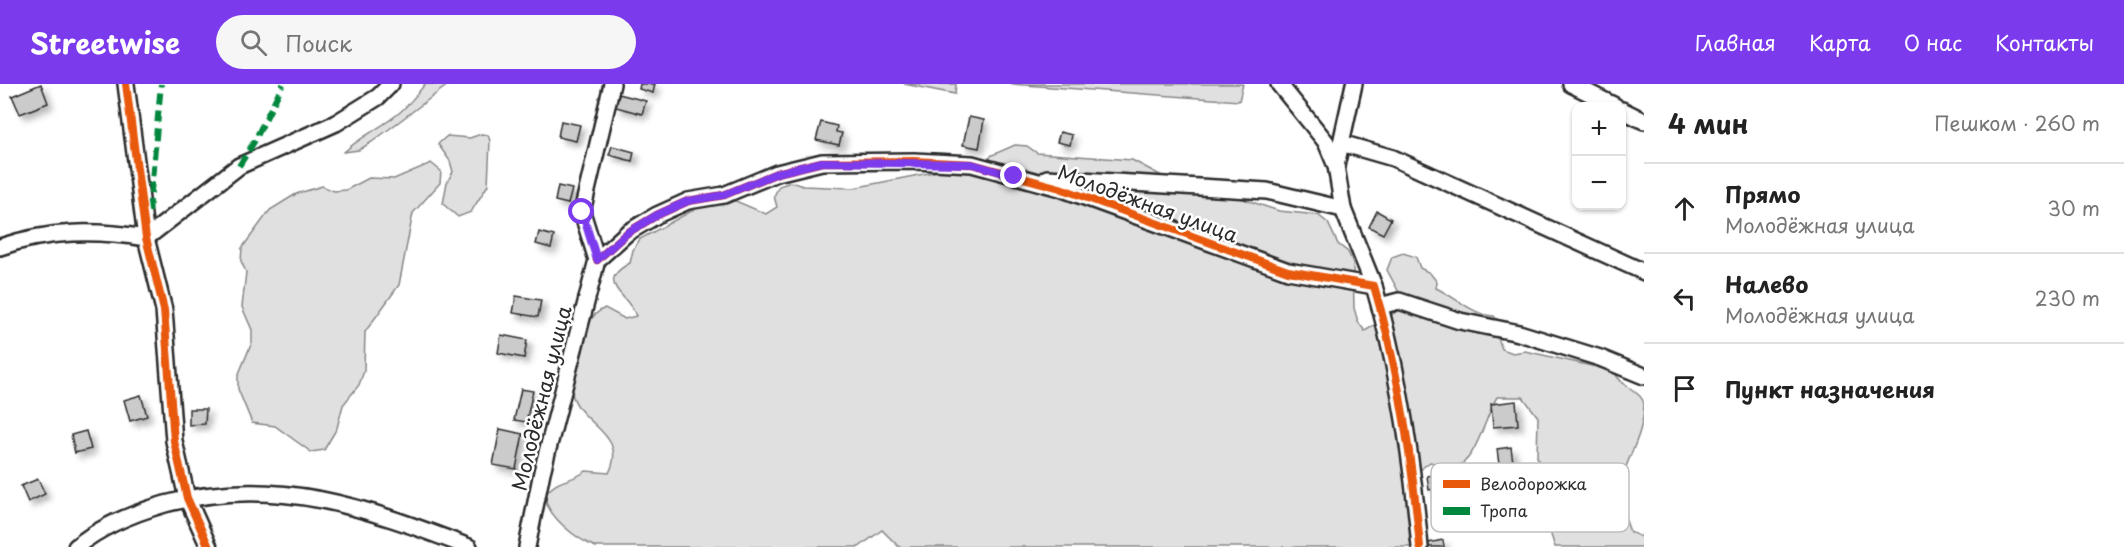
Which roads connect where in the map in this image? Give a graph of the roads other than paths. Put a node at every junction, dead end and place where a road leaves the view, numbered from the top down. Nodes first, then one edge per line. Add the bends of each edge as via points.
1 (126, 84) edge
2 (391, 84) edge
3 (612, 84) edge
4 (1279, 84) edge
5 (1354, 84) edge
6 (1571, 84) edge
7 (1607, 102) edge
8 (1626, 112) edge
9 (1644, 121) edge
10 (1341, 143) junction
11 (1336, 166) junction
12 (1014, 176) junction
13 (1344, 209) junction
14 (146, 238) junction
15 (0, 247) edge
16 (597, 260) junction
17 (1644, 272) edge
18 (1374, 286) junction
19 (1380, 306) junction
20 (1644, 376) edge
21 (187, 498) junction
22 (76, 547) edge
23 (209, 547) edge
24 (469, 547) edge
25 (527, 547) edge
26 (1420, 547) edge

1 - 14 street
2 - 14 street via 378,97 336,123 239,166
3 - 16 street via 582,212
4 - 11 street via 1326,142
5 - 10 street
6 - 7 street
8 - 9 street
10 - 11 street
10 - 17 street via 1393,159
11 - 13 street
12 - 13 street via 1267,191
12 - 16 street, Молодёжная улица via 972,164 822,162 777,173 724,195 688,201 627,233
12 - 18 street, Молодёжная улица via 1060,188 1288,271
13 - 18 street
14 - 15 street via 104,232 60,232
14 - 21 street via 164,310 173,430
16 - 25 street, Молодёжная улица via 542,472
18 - 19 street
19 - 20 street via 1399,301 1460,321 1519,333
19 - 26 street via 1414,481
21 - 22 street via 136,512
21 - 23 street
21 - 24 street via 240,491 310,496 348,504

